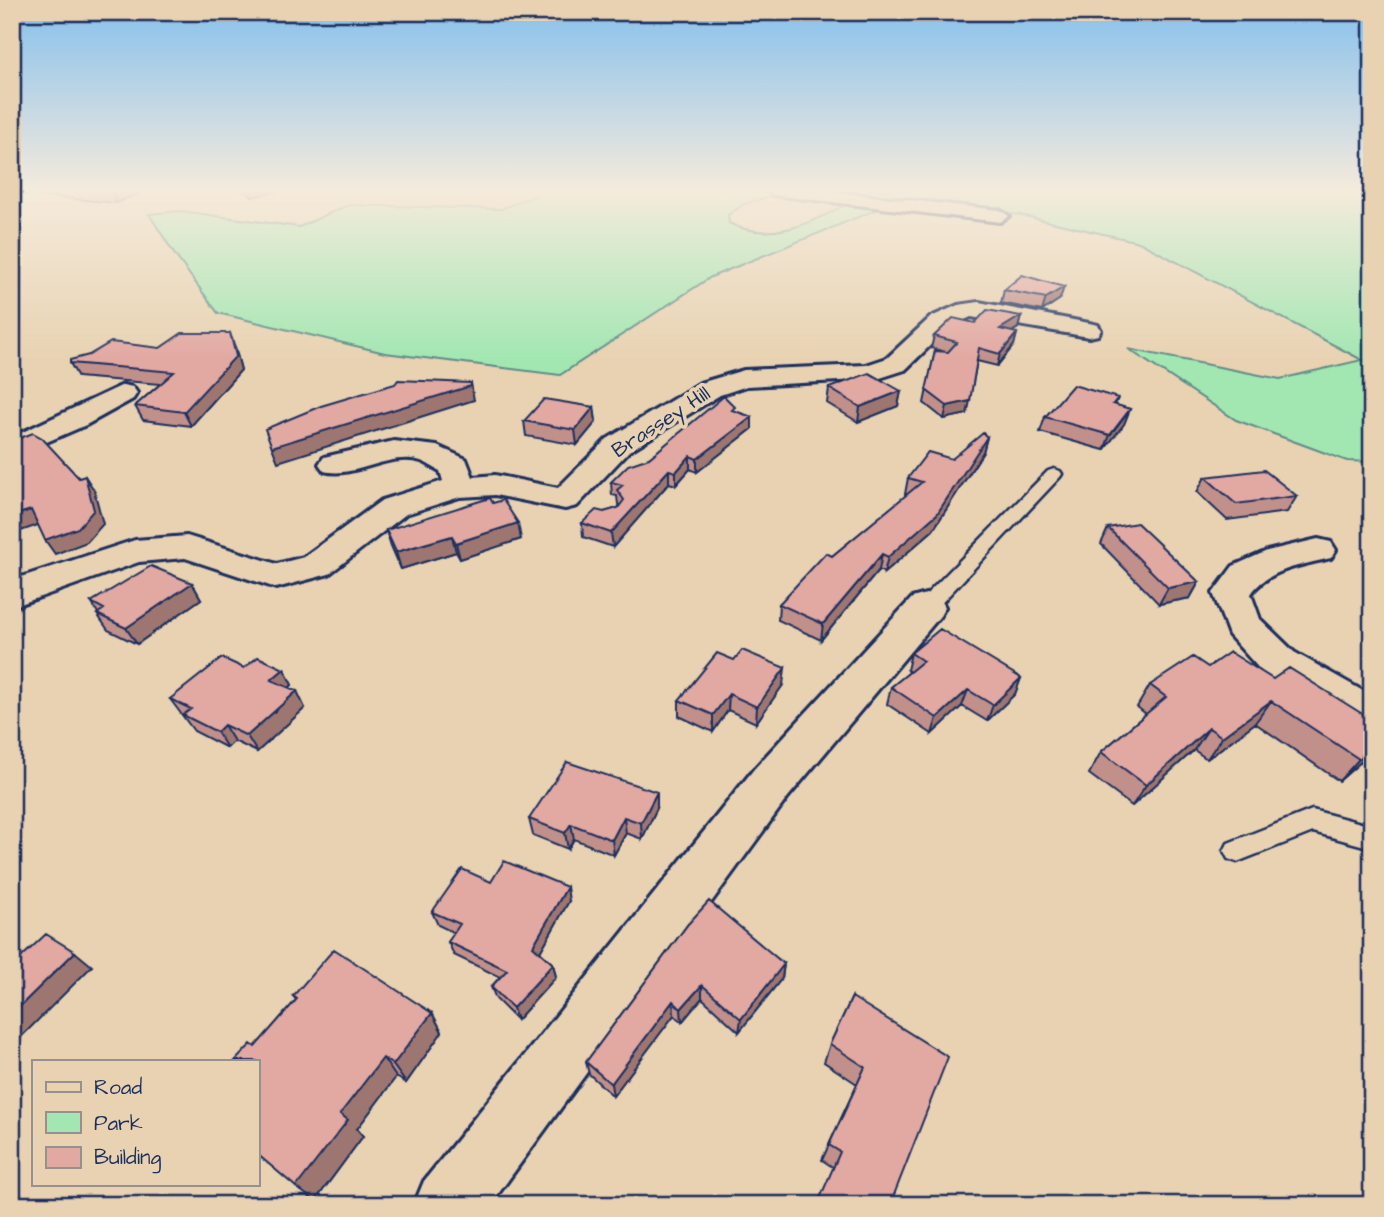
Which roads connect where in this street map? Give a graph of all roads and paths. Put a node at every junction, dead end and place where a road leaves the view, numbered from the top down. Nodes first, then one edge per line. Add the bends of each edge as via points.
1 (1089, 330) dead end
2 (124, 393) dead end
3 (12, 448) edge
4 (335, 464) dead end
5 (1054, 474) dead end
6 (460, 487) junction
7 (1318, 550) dead end
8 (12, 594) edge
9 (926, 607) joint
10 (1372, 717) edge
11 (1372, 837) edge
12 (1237, 851) dead end
13 (448, 1205) edge

1 - 6 street, Brassey Hill via 974,306 940,322 896,364 867,373 744,377 710,389 618,445 580,504 495,485
2 - 3 street via 49,421
4 - 6 street via 394,450 426,452 455,466
5 - 9 lane
6 - 8 street, Brassey Hill via 394,507 316,566 276,576 187,547 135,551
7 - 10 street via 1280,558 1246,575 1232,593 1243,625 1279,663
9 - 13 street via 771,783
11 - 12 lane via 1312,821

